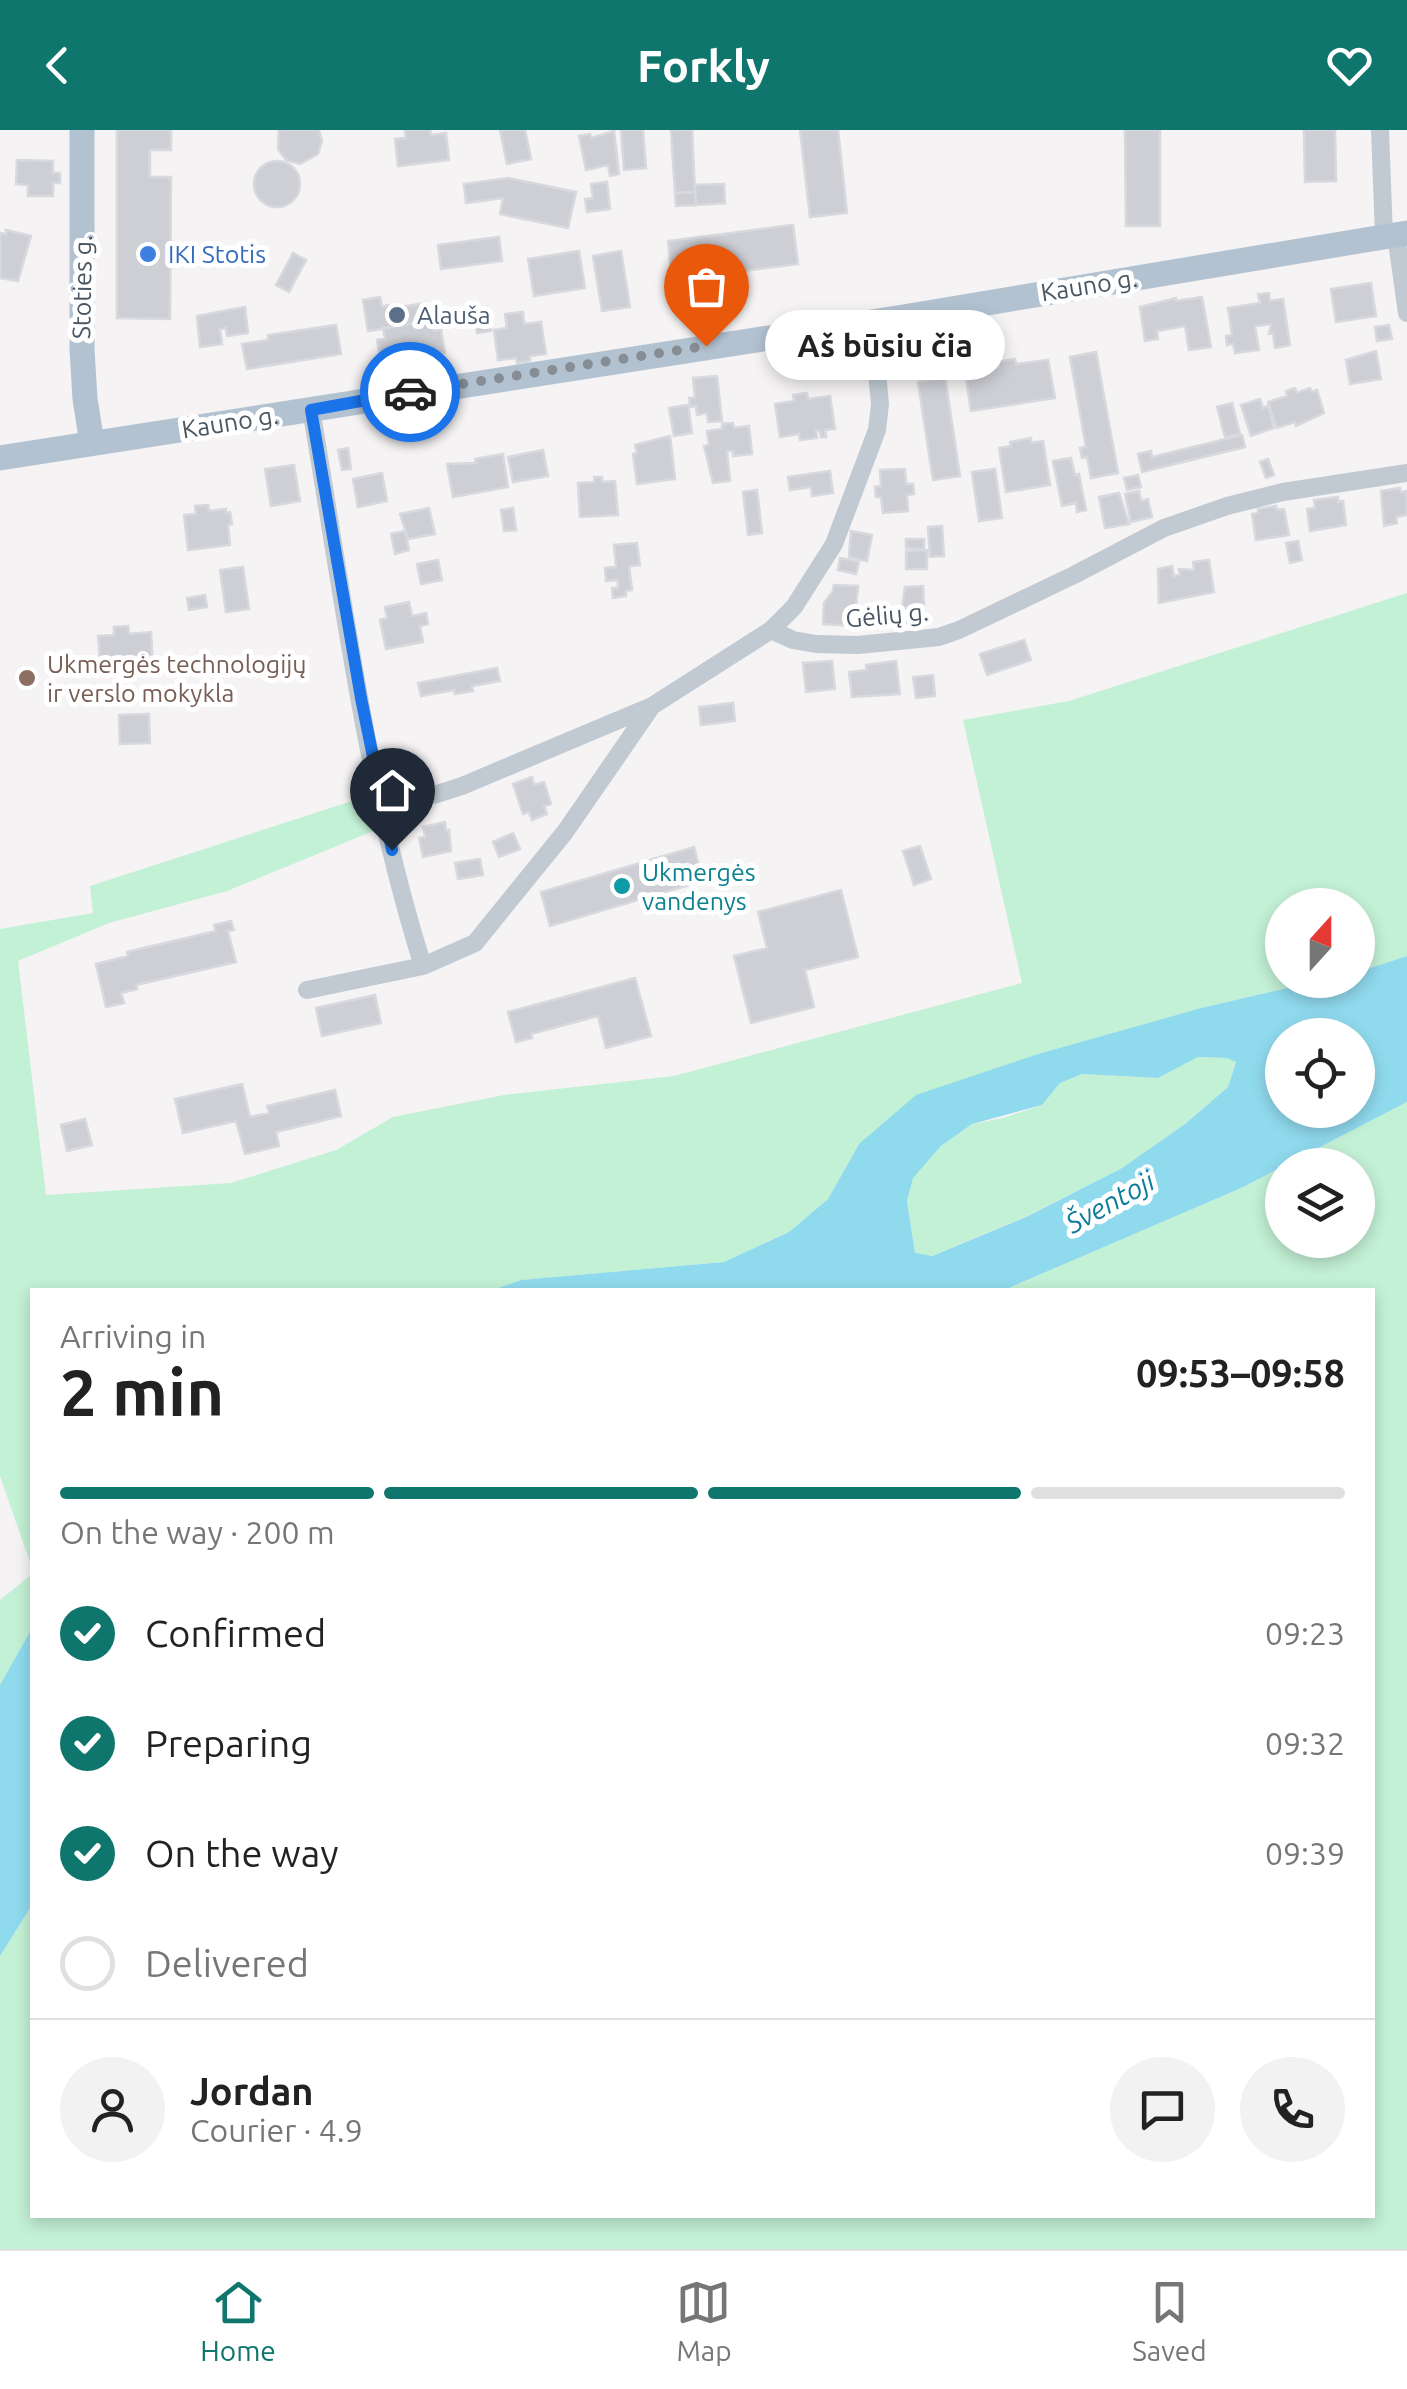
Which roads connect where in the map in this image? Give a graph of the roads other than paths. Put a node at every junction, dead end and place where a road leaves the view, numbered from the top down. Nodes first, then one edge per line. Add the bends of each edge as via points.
1 (82, 130) edge
2 (1380, 130) edge
3 (1396, 235) edge
4 (1407, 313) edge
5 (872, 321) junction
6 (311, 410) junction
7 (92, 443) junction
8 (0, 458) edge
9 (1407, 473) edge
10 (770, 630) junction
11 (652, 706) junction
12 (382, 803) junction
13 (423, 966) junction
14 (308, 990) dead end

1 - 7 main road, Stoties g. via 82,349
2 - 3 street
3 - 4 street
3 - 5 main road, Kauno g.
5 - 6 main road, Kauno g.
5 - 10 street via 880,404 871,454 812,582
6 - 7 main road, Kauno g.
6 - 12 street
7 - 8 main road, Kauno g.
9 - 10 street, Gėlių g. via 1283,492 1164,528 939,637 816,644
10 - 11 street
11 - 12 street via 462,786
11 - 13 street via 565,832 475,943
12 - 13 street
13 - 14 street

